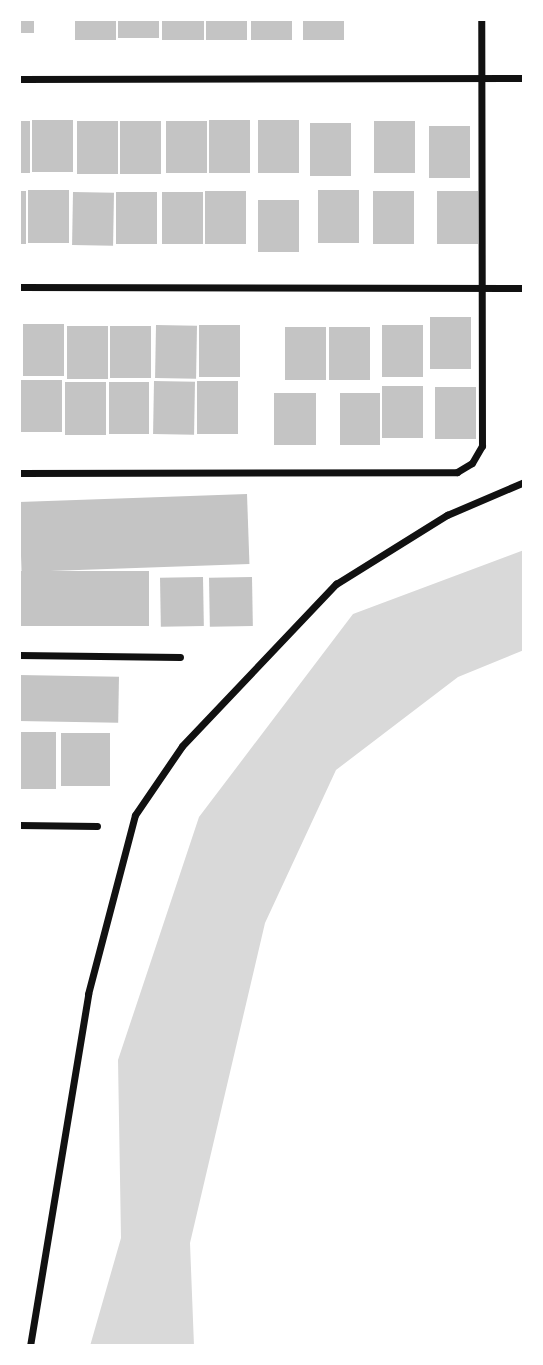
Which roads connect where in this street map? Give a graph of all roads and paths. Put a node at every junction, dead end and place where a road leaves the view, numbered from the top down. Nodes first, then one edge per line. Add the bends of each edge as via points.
1 (481, 19) edge
2 (481, 78) junction
3 (524, 78) edge
4 (19, 79) edge
5 (19, 286) edge
6 (482, 288) junction
7 (524, 288) edge
8 (19, 473) edge
9 (524, 482) edge
10 (19, 655) edge
11 (180, 657) dead end
12 (19, 825) edge
13 (97, 826) dead end
14 (30, 1346) edge

1 - 2 street
2 - 3 street
2 - 4 street
2 - 6 street
5 - 6 street
6 - 7 street
6 - 8 street via 482,446 457,472
9 - 14 street via 447,515 335,584 182,746 135,815 88,994
10 - 11 street
12 - 13 street

